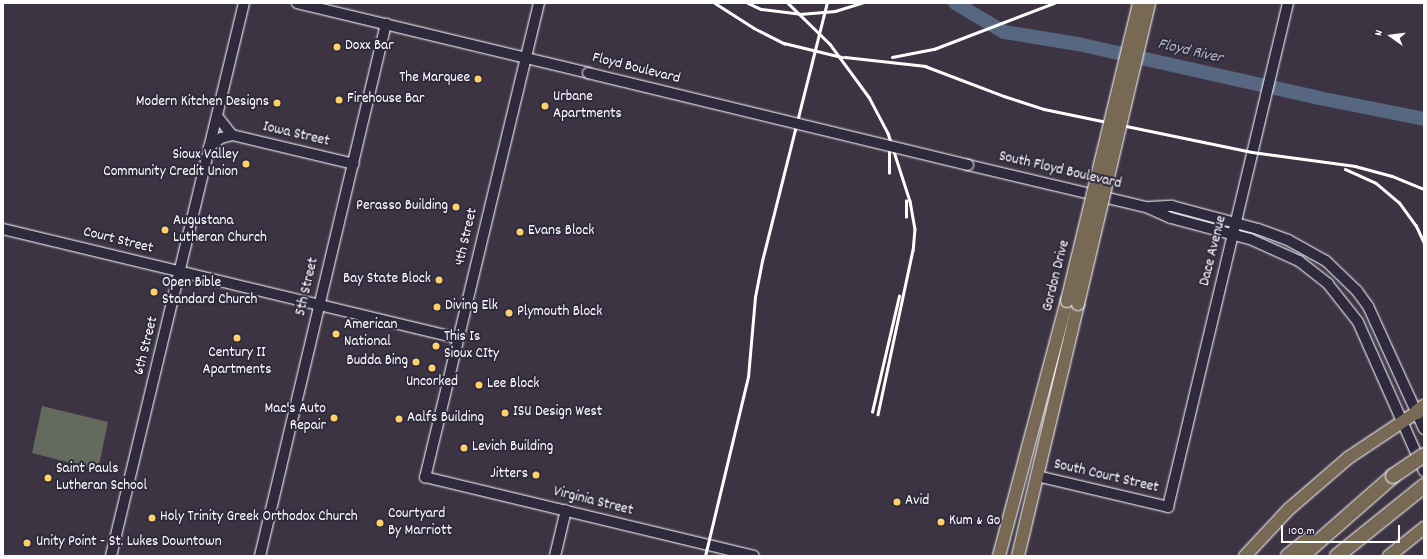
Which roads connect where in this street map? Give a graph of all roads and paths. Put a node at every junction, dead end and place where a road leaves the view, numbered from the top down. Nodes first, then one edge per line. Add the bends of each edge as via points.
1 (244, 3) edge
2 (297, 3) edge
3 (538, 3) edge
4 (1139, 3) edge
5 (1149, 3) edge
6 (1288, 3) edge
7 (386, 24) junction
8 (526, 57) junction
9 (217, 116) junction
10 (232, 135) junction
11 (209, 148) junction
12 (354, 164) junction
13 (968, 165) joint
14 (1146, 207) junction
15 (1237, 222) junction
16 (3, 229) edge
17 (1234, 233) junction
18 (180, 272) junction
19 (1073, 303) junction
20 (320, 304) junction
21 (458, 338) junction
22 (1420, 409) edge
23 (1401, 421) junction
24 (1424, 429) edge
25 (1424, 455) edge
26 (1424, 471) edge
27 (1037, 476) junction
28 (425, 477) joint
29 (1424, 486) edge
30 (1168, 507) joint
31 (566, 510) junction
32 (1424, 528) edge
33 (1332, 529) junction
34 (111, 556) edge
35 (260, 556) edge
36 (555, 556) edge
37 (754, 556) edge
38 (999, 556) edge
39 (1018, 556) edge
40 (1244, 556) edge
41 (1288, 556) edge
42 (1302, 556) edge
43 (1337, 556) edge
44 (1389, 556) edge

1 - 9 main road, 6th Street
2 - 7 main road, Floyd Boulevard
3 - 8 main road, 4th Street
4 - 19 main road, Gordon Drive, bridge
5 - 19 main road, Gordon Drive, bridge
6 - 15 main road, Dace Avenue
7 - 8 main road, Floyd Boulevard
7 - 12 main road, 5th Street
8 - 13 main road, Floyd Boulevard, bridge
8 - 21 main road, 4th Street
9 - 10 main road
9 - 11 main road, 6th Street
10 - 11 main road via 221,138
10 - 12 main road, Iowa Street
11 - 18 main road, 6th Street
12 - 20 main road, 5th Street
13 - 14 main road, South Floyd Boulevard
14 - 15 main road, South Floyd Boulevard via 1172,206
14 - 17 main road, South Floyd Boulevard via 1171,218
15 - 17 main road, Dace Avenue
15 - 22 main road, South Floyd Boulevard via 1271,233 1326,261 1357,291 1380,328
16 - 18 main road, Court Street
17 - 23 main road, South Floyd Boulevard via 1299,261 1317,274 1338,295 1358,322 1370,345
17 - 30 main road, Dace Avenue
18 - 20 main road, Court Street
18 - 34 main road, 6th Street
19 - 27 main road, Gordon Drive
19 - 38 main road, Gordon Drive
20 - 21 main road, Court Street
20 - 35 main road, 5th Street
21 - 28 main road, 4th Street
22 - 23 main road
22 - 24 main road, South Floyd Boulevard
23 - 26 main road, South Floyd Boulevard
23 - 40 main road via 1348,458 1295,504
25 - 33 highway, bridge via 1393,476
27 - 30 main road, South Court Street
27 - 39 main road, Gordon Drive
28 - 31 main road, Virginia Street
29 - 43 highway
31 - 36 main road
31 - 37 main road, Virginia Street
32 - 44 main road
33 - 41 highway via 1304,542
33 - 42 highway

